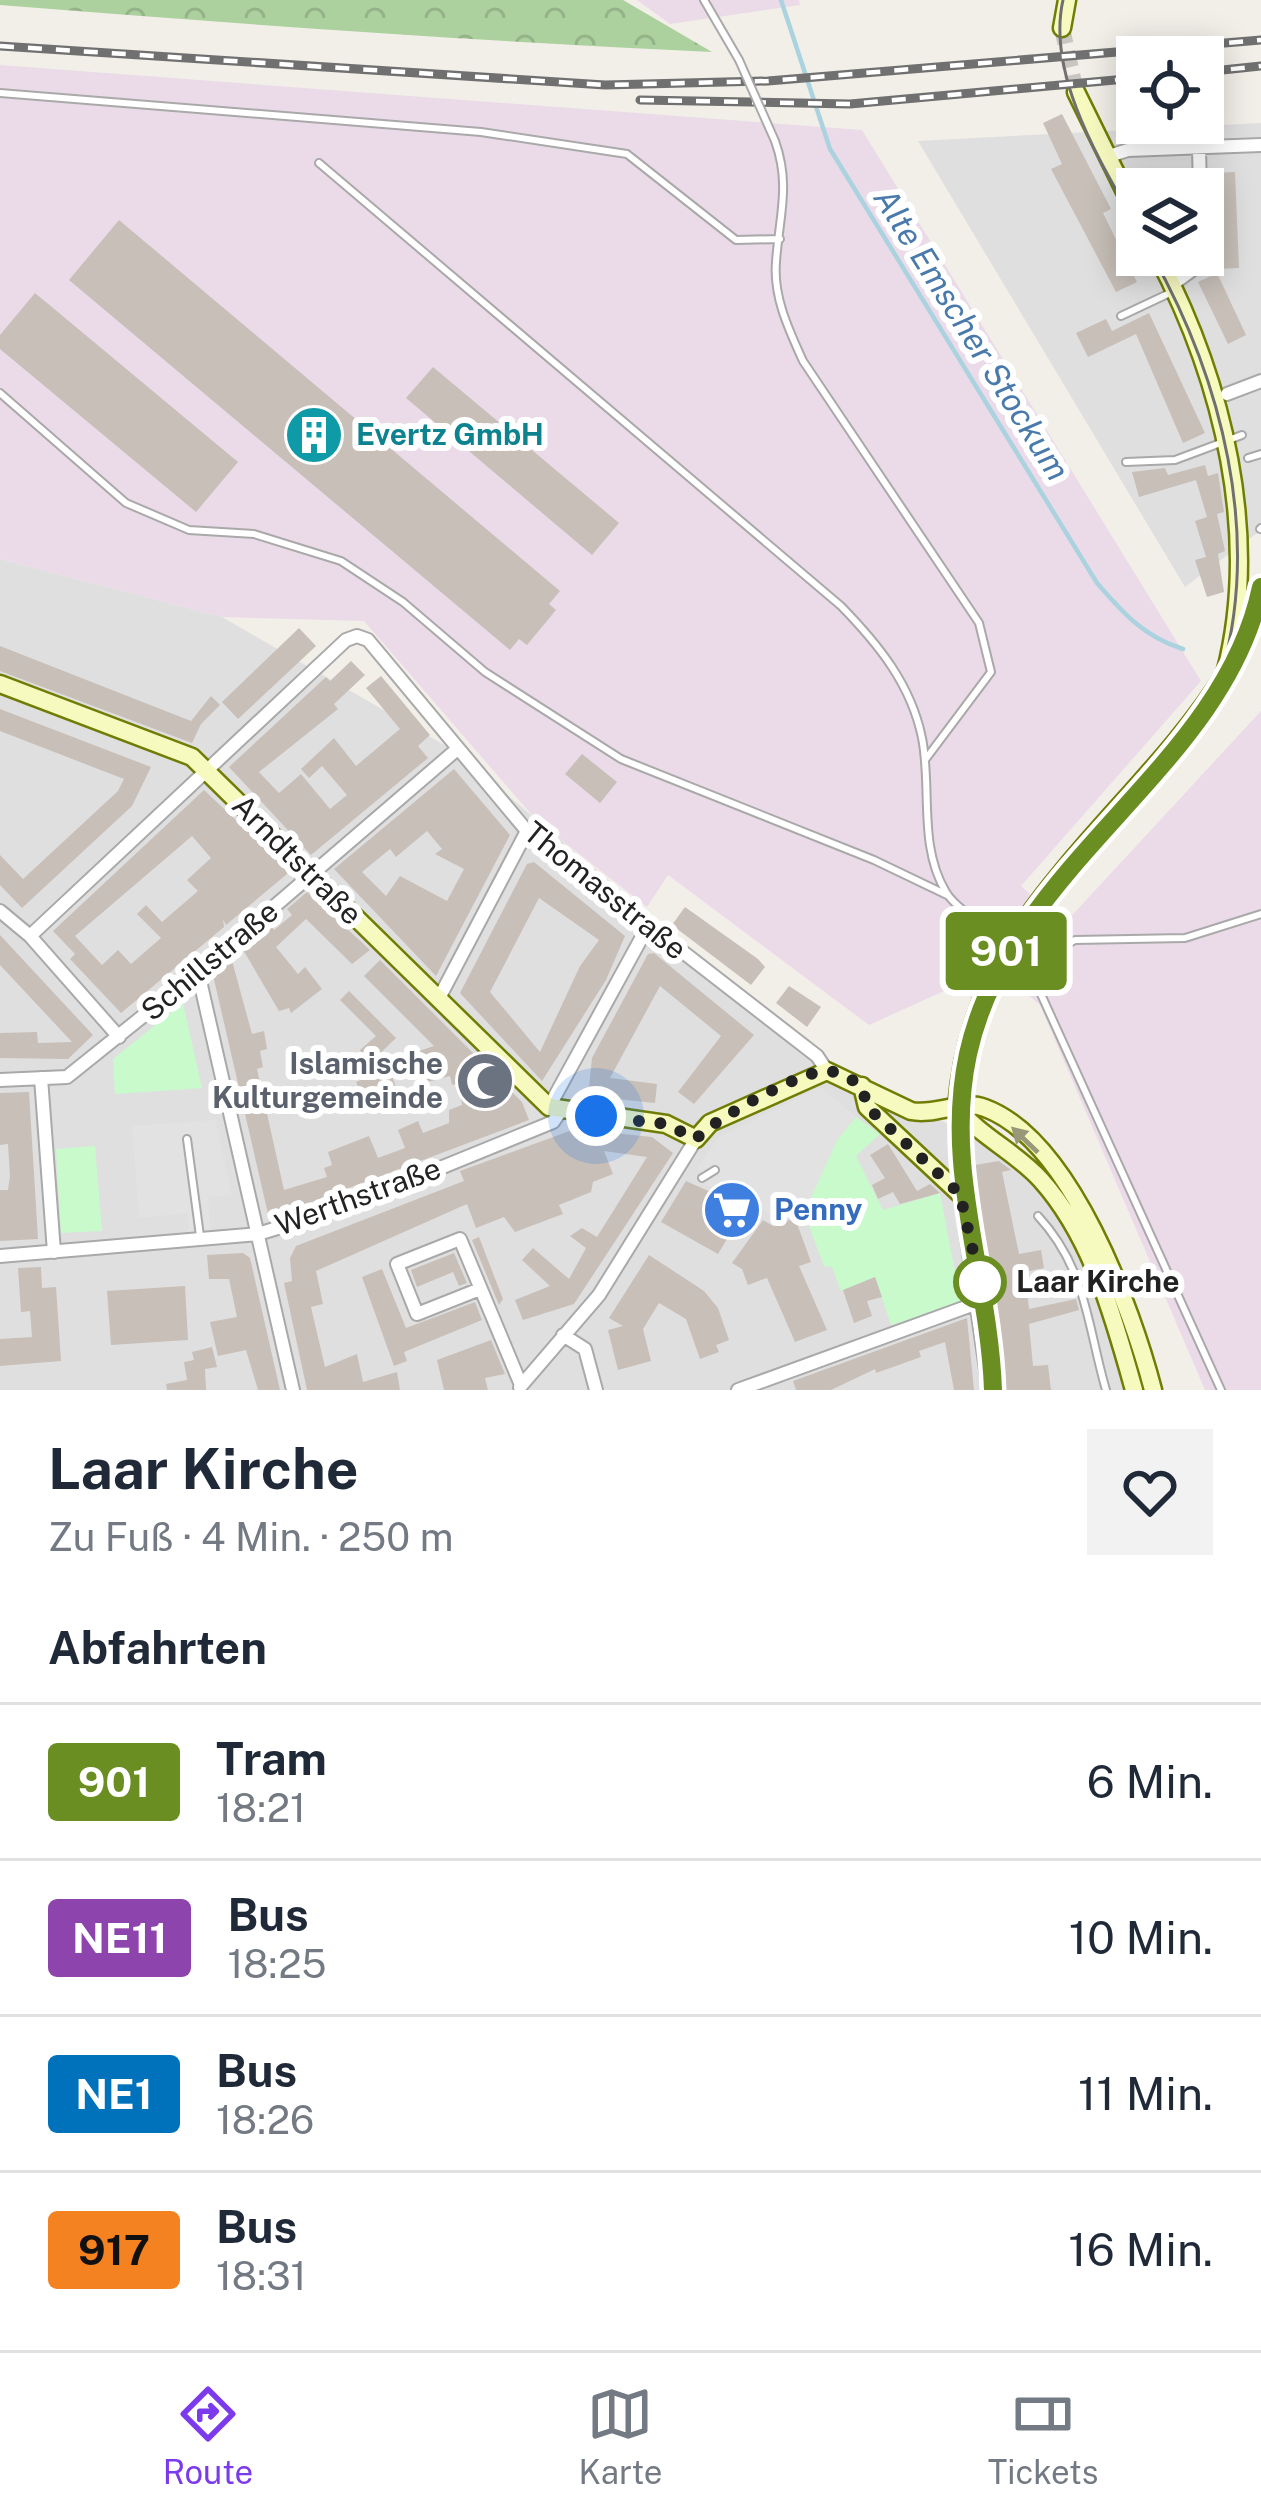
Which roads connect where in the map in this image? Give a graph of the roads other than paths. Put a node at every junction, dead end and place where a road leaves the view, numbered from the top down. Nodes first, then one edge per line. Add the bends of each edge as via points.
1 (704, 0) edge
2 (1066, 0) edge
3 (1062, 28) tunnel mouth
4 (1076, 92) tunnel mouth
5 (0, 93) edge
6 (1261, 145) edge
7 (1199, 148) junction
8 (1106, 157) junction
9 (319, 163) dead end
10 (1199, 168) edge
11 (1116, 176) edge
12 (780, 239) junction
13 (1168, 276) edge
14 (1187, 276) edge
15 (1174, 287) junction
16 (1121, 316) dead end
17 (1261, 381) edge
18 (0, 393) edge
19 (1227, 394) junction
20 (1242, 435) junction
21 (1126, 462) dead end
22 (1254, 462) edge
23 (1258, 503) dead end
24 (1261, 529) edge
25 (1261, 550) edge
26 (1259, 574) edge
27 (0, 684) edge
28 (455, 751) junction
29 (925, 760) junction
30 (207, 771) junction
31 (526, 831) junction
32 (312, 875) junction
33 (947, 895) junction
34 (0, 911) edge
35 (1261, 914) edge
36 (6, 924) edge
37 (648, 926) junction
38 (30, 935) junction
39 (1028, 962) junction
40 (198, 972) junction
41 (438, 1000) junction
42 (119, 1037) junction
43 (827, 1071) junction
44 (41, 1078) junction
45 (0, 1080) edge
46 (862, 1086) junction
47 (957, 1107) junction
48 (555, 1110) junction
49 (188, 1139) dead end
50 (696, 1139) junction
51 (715, 1170) dead end
52 (702, 1178) dead end
53 (960, 1194) junction
54 (1038, 1216) dead end
55 (258, 1234) junction
56 (200, 1240) junction
57 (53, 1252) junction
58 (0, 1256) edge
59 (480, 1289) junction
60 (980, 1302) junction
61 (563, 1335) junction
62 (771, 1385) edge
63 (520, 1387) edge
64 (293, 1390) edge
65 (596, 1390) edge
66 (738, 1390) edge
67 (989, 1390) edge
68 (1106, 1390) edge
69 (1134, 1390) edge
70 (1153, 1390) edge
71 (1221, 1390) edge

1 - 12 lane, bridge via 785,170
2 - 3 main road
4 - 8 main road
5 - 12 lane via 481,132 627,154 736,240
6 - 7 street
7 - 8 street
7 - 10 street
8 - 11 main road
9 - 29 lane via 841,606 907,691
12 - 29 lane via 776,289 803,361 979,623 991,672
13 - 15 main road
14 - 15 street
15 - 16 lane
15 - 19 main road
17 - 19 street
18 - 33 lane via 126,503 172,526 254,533 341,561 485,672 621,759
19 - 20 main road
20 - 21 lane via 1175,460
20 - 22 main road
23 - 24 main road
24 - 25 main road
26 - 47 main road via 1242,641 1212,694 1003,949 969,1033
27 - 30 main road, Arndtstraße via 191,757
28 - 30 street, Thomasstraße via 357,636
28 - 31 street, Thomasstraße
28 - 32 street, Schillstraße
29 - 33 lane via 933,862
30 - 32 main road, Arndtstraße
30 - 38 street
31 - 37 street, Thomasstraße
31 - 41 street
32 - 40 street, Schillstraße
32 - 41 main road, Arndtstraße
33 - 39 lane, bridge
34 - 36 street
35 - 39 lane via 1185,938 1075,940
36 - 38 street
37 - 43 street, Thomasstraße
37 - 48 street
38 - 42 street
39 - 71 lane
40 - 42 street, Schillstraße
40 - 55 street
41 - 48 main road, Arndtstraße
42 - 44 street, Schillstraße via 67,1077
43 - 46 main road
43 - 50 main road via 710,1124
44 - 45 street, Schillstraße
44 - 57 street
46 - 47 main road via 911,1111
46 - 53 main road via 867,1107
47 - 53 street
47 - 69 main road via 1059,1204 1096,1274
70 -> 47 main road via 1113,1269 1074,1197 991,1110
48 - 50 main road via 666,1124
48 - 55 street, Werthstraße via 553,1122
49 - 56 lane
50 - 61 street via 599,1295
51 - 52 lane
53 - 60 street
54 - 68 lane via 1081,1280
55 - 56 street, Werthstraße
55 - 64 street
56 - 57 street, Werthstraße
57 - 58 street, Werthstraße
59 - 59 street via 417,1314 397,1264 460,1239
59 - 63 street
60 - 62 street
60 - 67 street
61 - 63 street
61 - 65 street via 585,1348
62 - 66 street

